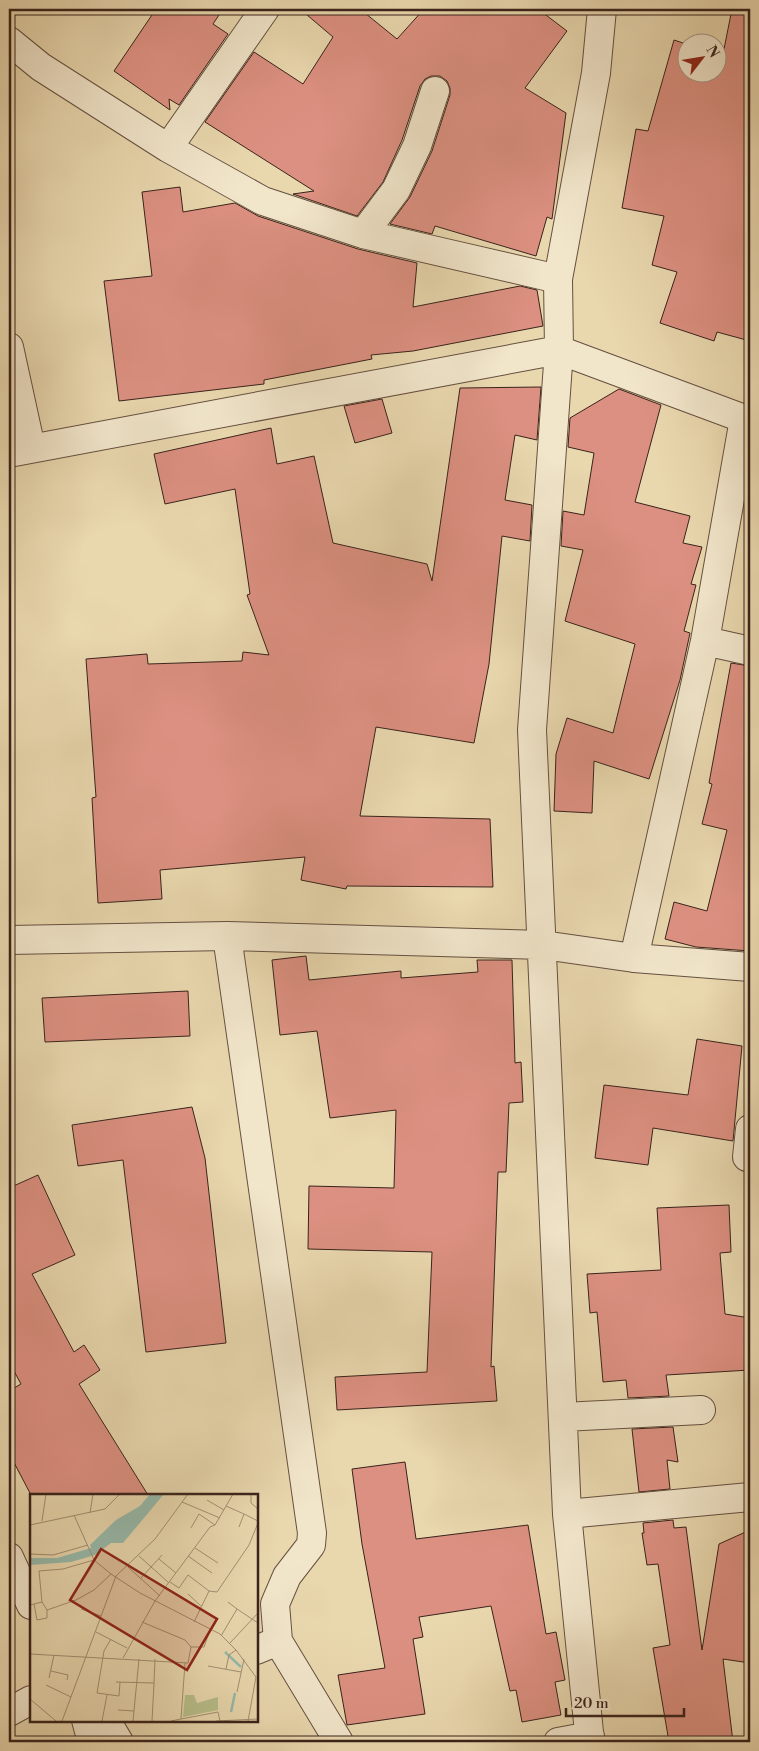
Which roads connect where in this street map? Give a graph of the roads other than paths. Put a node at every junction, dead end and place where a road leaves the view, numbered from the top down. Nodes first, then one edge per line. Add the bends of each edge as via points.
1 (265, 9) edge
2 (602, 9) edge
3 (9, 40) edge
4 (435, 91) dead end
5 (168, 148) junction
6 (363, 234) junction
7 (558, 279) junction
8 (9, 347) edge
9 (559, 350) junction
10 (747, 420) edge
11 (20, 450) edge
12 (705, 641) junction
13 (750, 651) edge
14 (227, 936) junction
15 (9, 940) edge
16 (543, 945) junction
17 (634, 958) junction
18 (750, 967) edge
19 (750, 1129) edge
20 (747, 1157) dead end
21 (701, 1410) dead end
22 (564, 1417) junction
23 (750, 1497) edge
24 (567, 1514) junction
25 (9, 1557) edge
26 (30, 1603) edge
27 (267, 1645) edge
28 (30, 1701) edge
29 (9, 1712) edge
30 (86, 1721) edge
31 (107, 1721) edge
32 (590, 1739) edge
33 (92, 1742) edge
34 (119, 1742) edge
35 (339, 1742) edge
36 (558, 1742) edge

1 - 5 street
2 - 7 street via 596,73
3 - 5 street via 42,67
4 - 6 street via 417,146 396,190
5 - 6 street via 263,201
6 - 7 street
7 - 9 street
8 - 11 street
9 - 10 street
9 - 11 street
9 - 16 street via 532,730
10 - 12 street
12 - 13 street
12 - 17 street
14 - 15 street
14 - 16 street
14 - 27 street via 312,1533 311,1545 287,1576 275,1604
16 - 17 street
16 - 22 street
17 - 18 street
19 - 20 street
21 - 22 street
22 - 24 street
23 - 24 street
24 - 32 street
25 - 26 street
27 - 35 street
28 - 29 street
30 - 33 street
31 - 34 street
32 - 36 street

